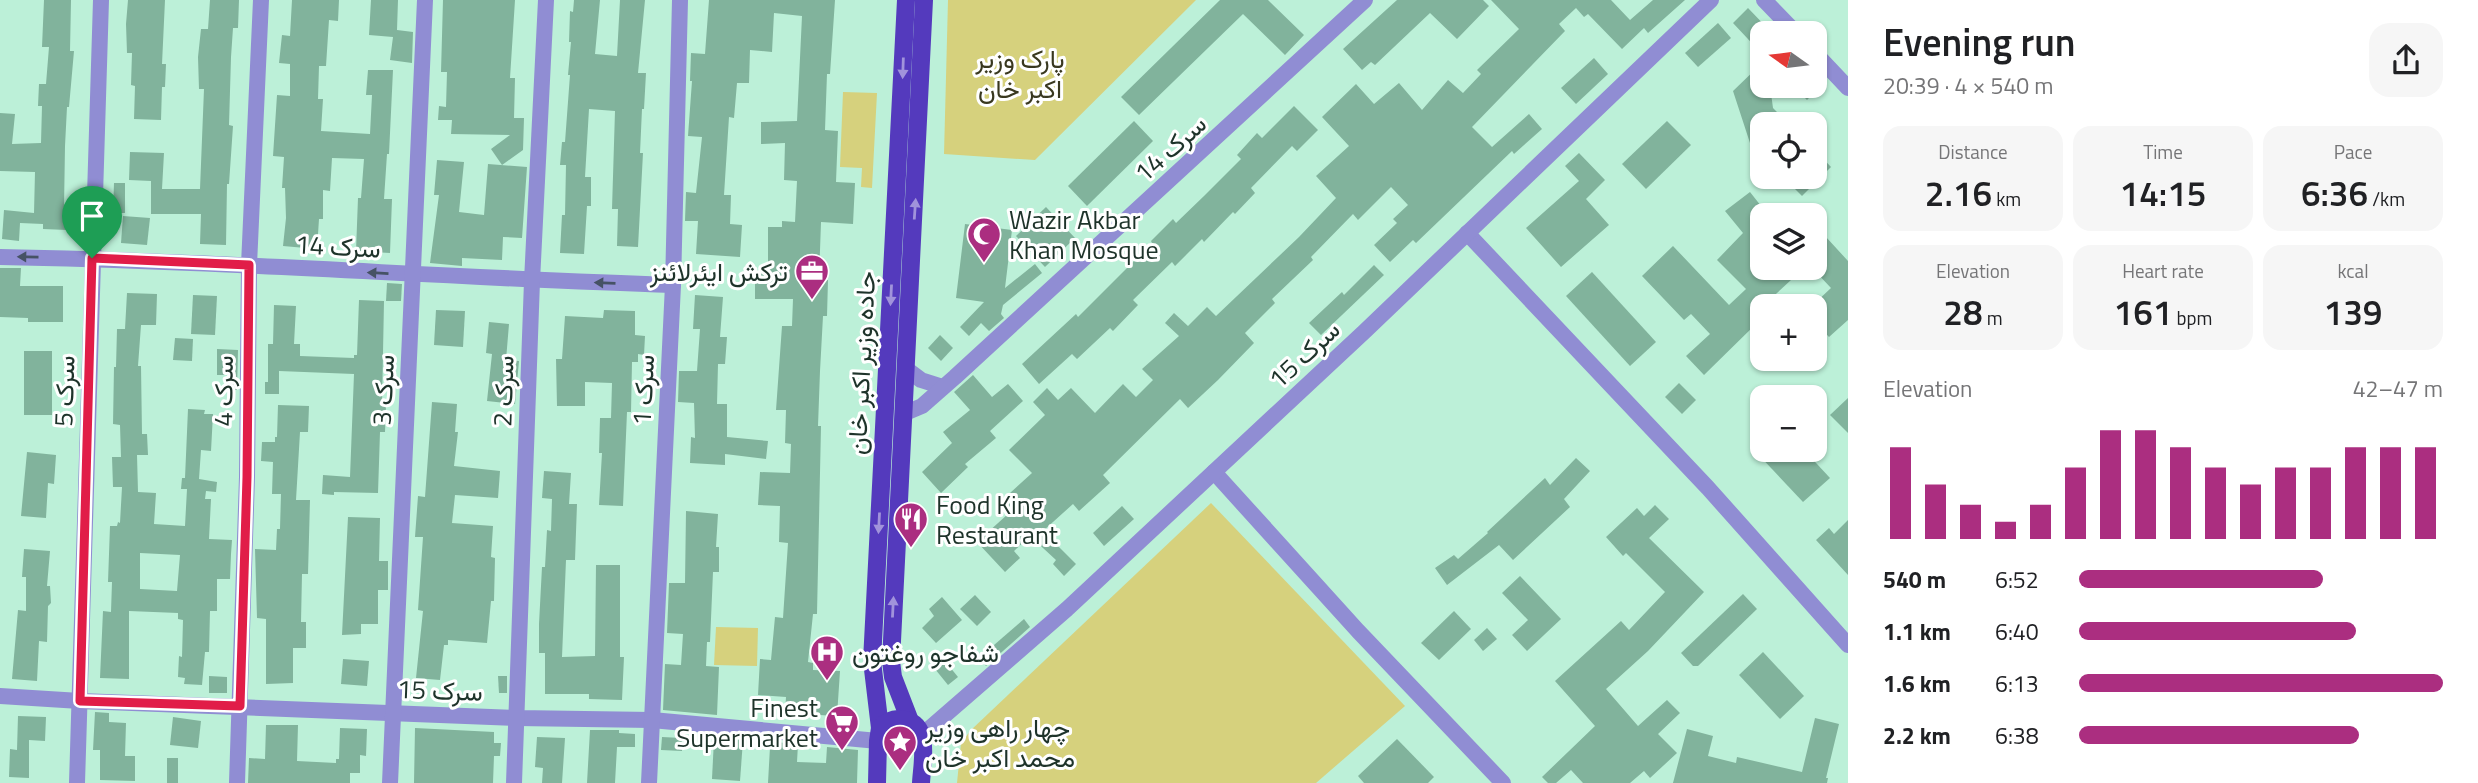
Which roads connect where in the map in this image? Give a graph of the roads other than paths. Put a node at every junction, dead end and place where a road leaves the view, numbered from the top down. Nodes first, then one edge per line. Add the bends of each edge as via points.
1 (101, 0) edge
2 (261, 0) edge
3 (425, 0) edge
4 (546, 0) edge
5 (680, 0) edge
6 (906, 0) edge
7 (924, 0) edge
8 (1365, 0) edge
9 (1711, 0) edge
10 (1764, 0) edge
11 (1784, 21) edge
12 (1827, 66) edge
13 (1848, 88) edge
14 (1467, 233) junction
15 (0, 257) edge
16 (92, 258) junction
17 (249, 265) junction
18 (413, 275) junction
19 (532, 281) junction
20 (673, 285) junction
21 (905, 368) junction
22 (943, 387) junction
23 (903, 414) junction
24 (1214, 472) junction
25 (1848, 645) edge
26 (0, 696) edge
27 (80, 701) junction
28 (240, 706) junction
29 (392, 713) junction
30 (517, 718) junction
31 (652, 720) junction
32 (910, 721) junction
33 (879, 735) junction
34 (922, 735) junction
35 (77, 783) edge
36 (237, 783) edge
37 (390, 783) edge
38 (514, 783) edge
39 (649, 783) edge
40 (877, 783) edge
41 (921, 783) edge
42 (1503, 783) edge

1 - 16 street, سرک 5
2 - 17 street, سرک 4
3 - 18 street, سرک 3
4 - 19 street, سرک 2
5 - 20 street, سرک 1
6 -> 33 main road, جاده وزیر اکبر خان via 872,661
21 -> 7 main road
8 - 22 street, سرک 14
9 - 14 street, سرک 15
10 - 11 street
12 - 13 street
14 - 24 street, سرک 15
14 - 25 street via 1708,488
16 -> 15 street, سرک 14
16 - 17 street, سرک 14
16 - 27 street, سرک 5
18 -> 17 street, سرک 14
17 - 28 street, سرک 4
18 - 19 street, سرک 14
18 - 29 street, سرک 3
20 -> 19 street, سرک 14
19 - 30 street, سرک 2
20 - 31 street, سرک 1
21 - 22 street via 921,380
21 - 23 main road
22 - 23 street, سرک 14 via 922,406
32 -> 23 main road via 891,661
24 - 34 street, سرک 15 via 1068,609
24 - 42 street
26 - 27 street, سرک 15
27 - 28 street, سرک 15
27 - 35 street, سرک 5
28 - 29 street, سرک 15
28 - 36 street, سرک 4
29 - 30 street, سرک 15
29 - 37 street, سرک 3
30 - 31 street, سرک 15
30 - 38 street, سرک 2
31 - 33 street, سرک 15
31 - 39 street, سرک 1
32 - 33 main road via 892,720
32 - 34 main road
33 - 40 main road, جاده وزیر اکبر خان
34 - 41 main road

